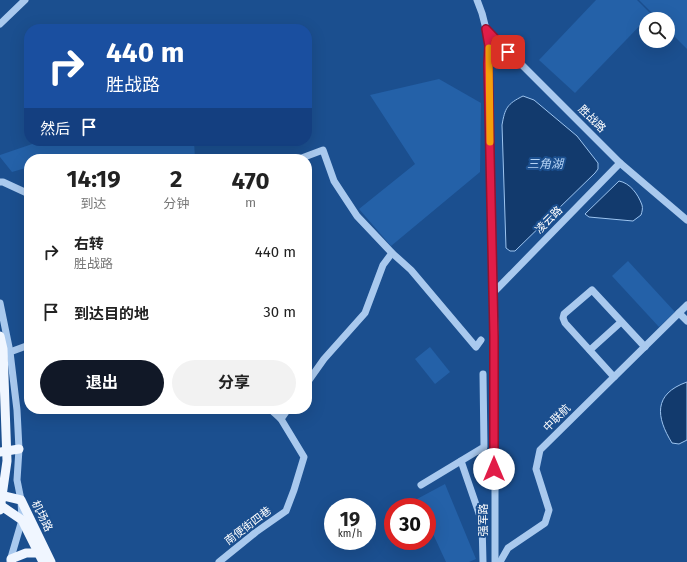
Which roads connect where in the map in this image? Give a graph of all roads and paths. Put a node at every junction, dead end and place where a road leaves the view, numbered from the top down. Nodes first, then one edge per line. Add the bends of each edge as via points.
1 (25, 0) edge
2 (477, 0) edge
3 (0, 24) edge
4 (486, 29) junction
5 (312, 154) edge
6 (620, 163) junction
7 (0, 182) edge
8 (24, 192) edge
9 (687, 220) edge
10 (392, 253) junction
11 (494, 292) junction
12 (0, 303) edge
13 (687, 305) edge
14 (679, 313) junction
15 (687, 321) edge
16 (621, 322) junction
17 (0, 336) edge
18 (481, 340) dead end
19 (24, 347) edge
20 (645, 347) junction
21 (590, 350) junction
22 (10, 352) junction
23 (483, 374) dead end
24 (312, 376) edge
25 (614, 377) junction
26 (276, 414) edge
27 (284, 414) edge
28 (281, 419) junction
29 (19, 448) junction
30 (0, 452) edge
31 (461, 461) junction
32 (421, 485) dead end
33 (0, 495) edge
34 (21, 500) junction
35 (0, 505) edge
36 (0, 510) edge
37 (22, 520) junction
38 (38, 553) junction
39 (10, 561) edge
40 (43, 562) edge
41 (52, 562) edge
42 (219, 562) edge
43 (483, 562) edge
44 (495, 562) edge
45 (500, 562) edge

1 - 3 street
2 - 4 street, 强军路
4 - 6 street, 胜战路
4 - 11 street, 强军路 via 489,46
5 - 10 street via 323,150 334,181 357,216
6 - 9 street, 胜战路
6 - 11 street, 凌云路
7 - 8 street
10 - 18 street via 412,270 476,347
10 - 24 street via 382,265 365,313
11 - 44 street, 强军路
12 - 22 street
13 - 14 street, 中联航
14 - 15 street
14 - 20 street, 中联航
16 - 20 street
16 - 21 street
16 - 21 street via 592,290 564,314 565,323
17 - 36 main road, bridge via 3,349 7,461
19 - 22 street
20 - 25 street, 中联航
21 - 25 street
22 - 29 street
23 - 31 street via 484,447
25 - 45 street, 中联航 via 540,450 536,469 549,510 545,523 508,548
26 - 28 street, 南便街四巷
27 - 28 street
28 - 42 street, 南便街四巷 via 304,457 286,511
29 - 30 main road
29 - 34 street via 17,480
31 - 32 street
31 - 43 street via 482,522
33 - 34 main road, 机场路
34 - 37 street
34 - 41 main road, 机场路
35 - 37 main road
37 - 38 main road
37 - 39 street
38 - 39 main road via 26,552
38 - 40 main road

